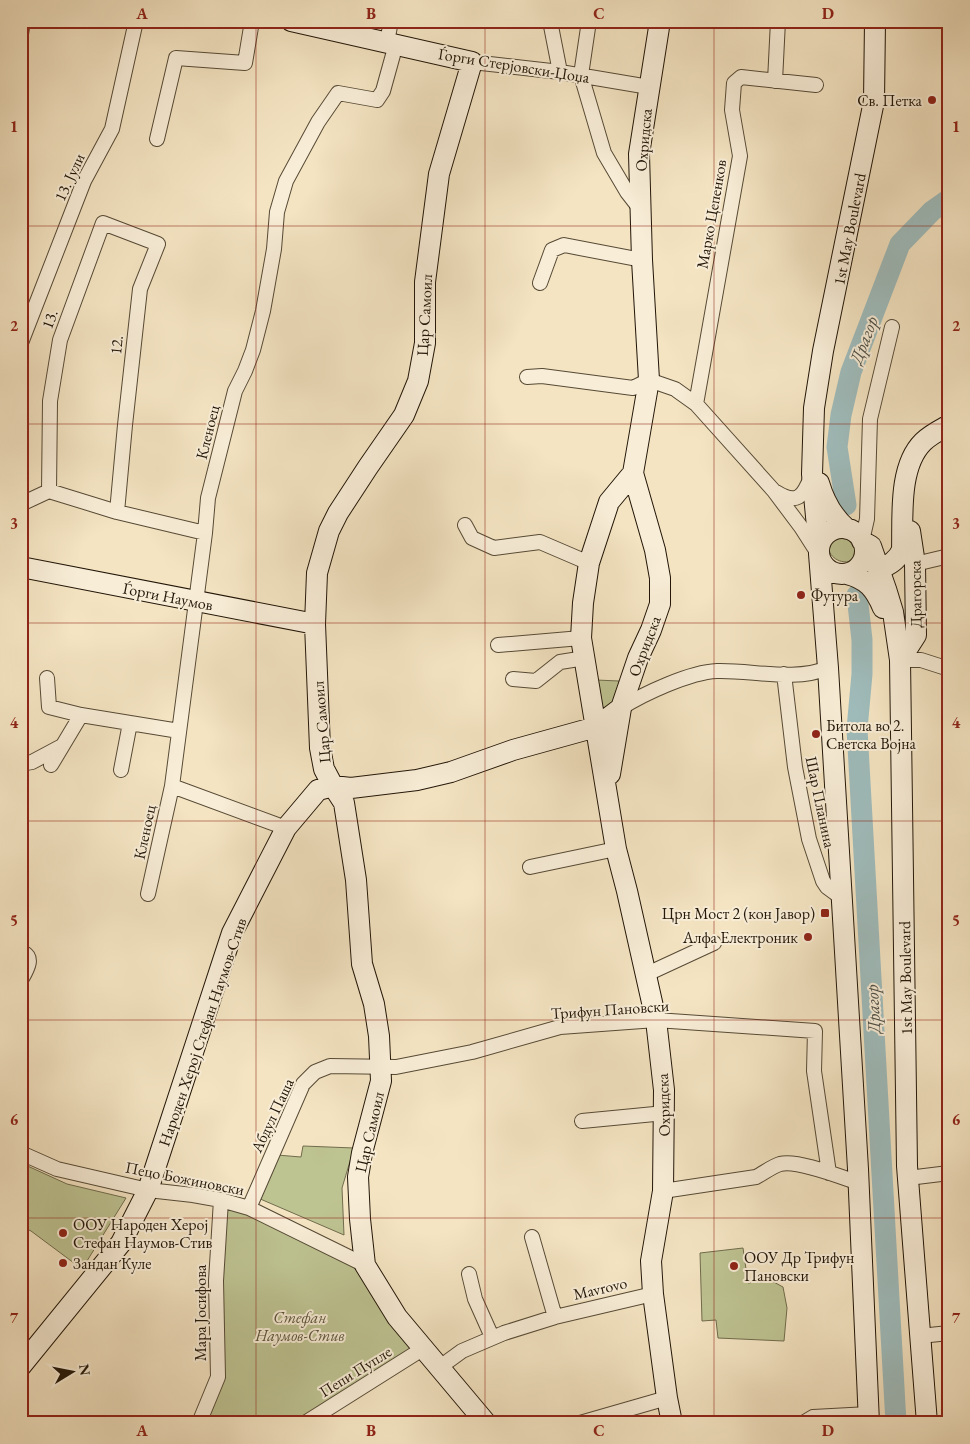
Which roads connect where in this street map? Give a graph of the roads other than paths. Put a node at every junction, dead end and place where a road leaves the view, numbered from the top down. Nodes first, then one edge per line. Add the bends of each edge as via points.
1 (23, 21) edge
2 (136, 21) edge
3 (252, 21) edge
4 (291, 21) edge
5 (391, 21) edge
6 (550, 21) edge
7 (589, 21) edge
8 (660, 21) edge
9 (778, 21) edge
10 (874, 21) edge
11 (21, 34) edge
12 (391, 43) junction
13 (472, 62) junction
14 (560, 72) junction
15 (581, 75) junction
16 (775, 81) junction
17 (816, 85) dead end
18 (649, 87) junction
19 (157, 139) dead end
20 (641, 210) junction
21 (103, 223) joint
22 (642, 260) junction
23 (540, 283) dead end
24 (892, 328) dead end
25 (21, 343) edge
26 (527, 377) dead end
27 (649, 380) junction
28 (696, 404) junction
29 (949, 425) edge
30 (812, 437) junction
31 (633, 473) junction
32 (812, 474) junction
33 (49, 491) junction
34 (774, 491) junction
35 (868, 503) junction
36 (21, 504) edge
37 (904, 504) junction
38 (117, 512) junction
39 (465, 525) dead end
40 (205, 533) junction
41 (860, 539) junction
42 (819, 551) junction
43 (949, 556) edge
44 (589, 563) junction
45 (915, 564) junction
46 (21, 567) edge
47 (878, 570) junction
48 (847, 574) junction
49 (196, 601) junction
50 (315, 624) junction
51 (581, 638) junction
52 (498, 645) dead end
53 (585, 658) junction
54 (900, 660) junction
55 (828, 668) junction
56 (949, 669) edge
57 (784, 674) junction
58 (47, 678) dead end
59 (513, 679) dead end
60 (621, 708) junction
61 (81, 715) junction
62 (130, 723) junction
63 (596, 727) junction
64 (179, 731) junction
65 (62, 746) junction
66 (21, 764) edge
67 (51, 765) dead end
68 (120, 770) dead end
69 (172, 786) junction
70 (333, 786) junction
71 (607, 791) junction
72 (286, 828) junction
73 (616, 849) junction
74 (530, 867) dead end
75 (148, 894) dead end
76 (842, 898) junction
77 (714, 943) dead end
78 (21, 952) edge
79 (647, 974) junction
80 (21, 980) edge
81 (656, 1020) junction
82 (380, 1066) junction
83 (665, 1112) junction
84 (582, 1122) dead end
85 (21, 1153) edge
86 (829, 1173) junction
87 (949, 1174) edge
88 (908, 1178) junction
89 (859, 1183) junction
90 (148, 1190) junction
91 (663, 1191) junction
92 (221, 1200) junction
93 (249, 1208) junction
94 (532, 1237) dead end
95 (365, 1264) junction
96 (469, 1274) dead end
97 (653, 1294) junction
98 (555, 1317) junction
99 (949, 1332) edge
100 (920, 1336) junction
101 (492, 1337) junction
102 (424, 1348) junction
103 (21, 1366) edge
104 (440, 1367) junction
105 (667, 1398) junction
106 (869, 1418) edge
107 (307, 1422) edge
108 (199, 1423) edge
109 (485, 1423) edge
110 (580, 1423) edge
111 (672, 1423) edge
112 (803, 1423) edge
113 (927, 1423) edge

1 - 11 street
2 - 25 street, 13. Јули via 112,129 84,181
3 - 19 street via 244,63 176,58
4 - 12 street, Ѓорги Стерјовски-Џоџа
5 - 12 street
6 - 14 street
7 - 15 street
8 - 18 street, Охридска
9 - 16 street
10 - 30 street, 1st May Boulevard via 874,101 823,351
12 - 13 street, Ѓорги Стерјовски-Џоџа
12 - 40 street, Кленоец via 383,91 377,100 338,93 286,181 277,212 263,311 253,350 235,391 208,498
13 - 14 street, Ѓорги Стерјовски-Џоџа
13 - 50 street, Цар Самоил via 439,174 425,282 425,344 418,381 404,415 329,531 317,573
14 - 15 street, Ѓорги Стерјовски-Џоџа
15 - 18 street, Ѓорги Стерјовски-Џоџа
15 - 20 street via 604,152
16 - 17 street, Марко Цепенков
16 - 28 street, Марко Цепенков via 741,77 734,83 732,110 740,156
18 - 20 street, Охридска via 639,154
20 - 22 street, Охридска
21 - 33 street, 13. via 60,340 50,401
21 - 38 street, 12. via 158,244 140,289
22 - 23 street via 564,245 552,250
22 - 27 street, Охридска
24 - 35 street via 870,418
26 - 27 street via 542,376 634,388
27 - 28 street via 675,389
27 - 31 street, Охридска
28 - 34 street
29 - 37 street, Драгорска via 924,440 910,460
30 - 32 street, 1st May Boulevard
30 - 41 street, 1st May Boulevard via 823,497 840,523
31 - 44 street, Охридска via 609,502
31 - 60 street, Охридска via 655,550 660,596 657,615
32 - 34 street via 799,498 791,499
32 - 42 street, 1st May Boulevard
33 - 36 street
33 - 38 street
34 - 42 street
35 - 41 street
35 - 41 street via 861,519
37 - 45 street, Драгорска
37 - 47 street, Драгорска via 902,550 894,562
38 - 40 street
39 - 44 street via 472,538 494,548 540,542
40 - 49 street, Кленоец
41 - 42 street via 840,528 826,534
41 - 47 street, 1st May Boulevard
41 - 48 street via 864,554 862,561
42 - 48 street via 826,568
42 - 55 street, 1st May Boulevard
43 - 45 street
44 - 51 street, Охридска
45 - 54 street, Драгорска via 916,635
46 - 49 street, Ѓорги Наумов
47 - 54 street, 1st May Boulevard via 892,609
48 - 54 street via 860,577 877,594
49 - 50 street, Ѓорги Наумов
49 - 64 street, Кленоец
50 - 70 street, Цар Самоил via 320,748 324,769
51 - 52 street
51 - 53 street, Охридска
53 - 59 street via 560,662 536,680
53 - 63 street, Охридска
54 - 56 street via 921,660
54 - 88 street, 1st May Boulevard
55 - 57 street via 817,673
55 - 76 street, 1st May Boulevard
57 - 60 street via 702,672 639,696
57 - 76 street, Шар Планина via 795,767 809,839 823,881
58 - 61 street via 49,707
60 - 63 street
60 - 71 street, Охридска
61 - 62 street
61 - 65 street
62 - 64 street
62 - 68 street
63 - 70 street via 416,780 351,788
63 - 71 street, Охридска
64 - 69 street, Кленоец
65 - 66 street via 32,762
65 - 67 street
69 - 72 street
69 - 75 street, Кленоец
70 - 72 street, Народен Херој Стефан Наумов-Стив via 318,790
70 - 82 street, Цар Самоил via 344,803 356,880 362,964 374,1004
71 - 73 street, Охридска
72 - 90 street, Народен Херој Стефан Наумов-Стив via 232,933
73 - 74 street
73 - 79 street, Охридска
76 - 89 street, 1st May Boulevard
77 - 79 street
78 - 80 street via 26,953 30,963
79 - 81 street, Охридска
81 - 82 street, Трифун Пановски via 560,1028 472,1052 396,1067
81 - 83 street, Охридска
81 - 86 street, Трифун Пановски via 815,1030 814,1072
82 - 93 street, Абдул Паша via 330,1066 315,1072 303,1084
82 - 95 street, Цар Самоил via 381,1081 358,1177
83 - 84 street
83 - 91 street, Охридска
85 - 90 street, Пецо Божиновски via 57,1169
86 - 89 street
86 - 91 street via 789,1162 770,1167 756,1177
87 - 88 street
88 - 100 street, 1st May Boulevard
89 - 106 street, 1st May Boulevard
90 - 92 street, Пецо Божиновски
90 - 103 street, Народен Херој Стефан Наумов-Стив via 121,1243
91 - 97 street, Охридска via 651,1261
92 - 93 street, Пецо Божиновски
92 - 108 street, Мара Јосифова via 216,1281 218,1376
93 - 95 street, Пецо Божиновски
94 - 98 street, Mavrovo
95 - 102 street, Цар Самоил via 397,1317
96 - 101 street via 475,1299
97 - 98 street, Mavrovo
97 - 105 street, Охридска
98 - 101 street, Mavrovo
99 - 100 street
100 - 113 street, 1st May Boulevard
101 - 104 street, Mavrovo via 462,1351
102 - 104 street, Цар Самоил
102 - 107 street, Пепи Пупле
104 - 109 street, Цар Самоил
105 - 110 street
105 - 111 street, Охридска
106 - 112 street via 813,1417

